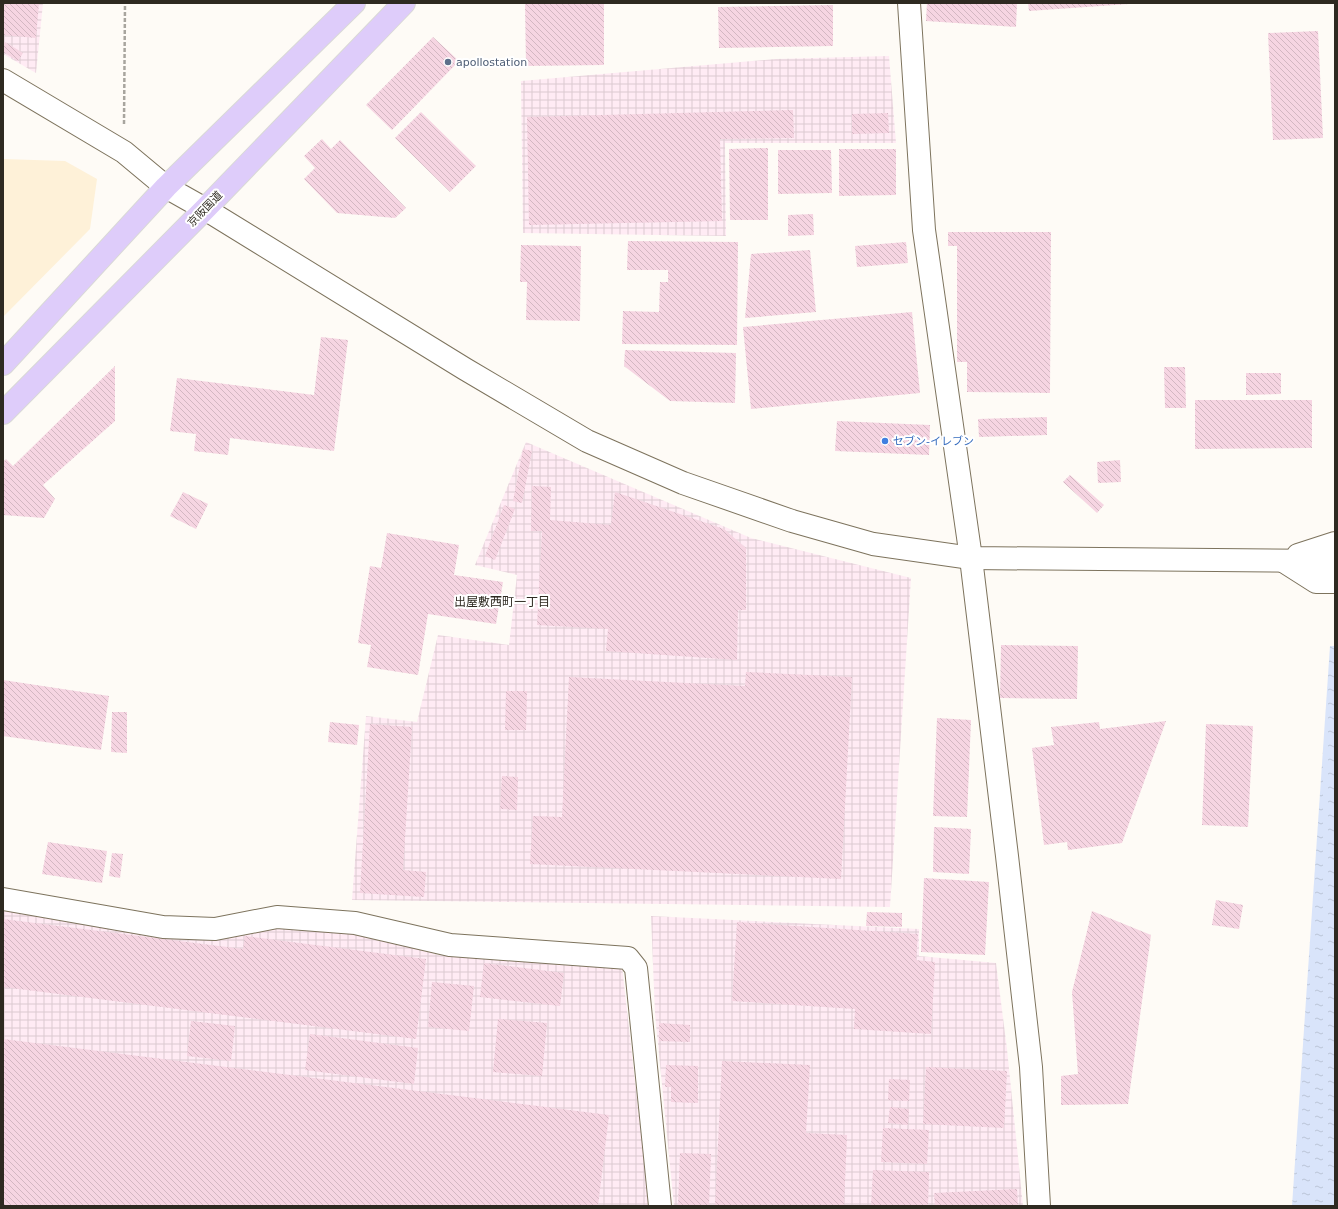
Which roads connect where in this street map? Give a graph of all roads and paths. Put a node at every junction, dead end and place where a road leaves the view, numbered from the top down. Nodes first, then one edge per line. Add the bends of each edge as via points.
1 (125, 3) edge
2 (354, 3) edge
3 (404, 3) edge
4 (909, 3) edge
5 (3, 80) edge
6 (124, 152) junction
7 (166, 187) junction
8 (205, 209) junction
9 (3, 364) edge
10 (3, 413) edge
11 (1335, 543) edge
12 (971, 558) junction
13 (1282, 560) junction
14 (1335, 561) edge
15 (1335, 582) edge
16 (3, 899) edge
17 (660, 1206) edge
18 (1039, 1206) edge

1 - 6 path
2 - 7 highway
3 - 8 highway, 京阪国道
4 - 12 street via 924,230
5 - 6 street
6 - 7 street
7 - 8 street
7 - 9 highway
8 - 10 highway, 京阪国道
8 - 12 street via 587,441 683,483 792,521 873,544
11 - 13 street
12 - 13 street
12 - 18 street via 1031,1068
13 - 14 street
13 - 15 street via 1316,582
16 - 17 street via 163,927 215,930 278,917 355,922 450,945 628,958 636,968

